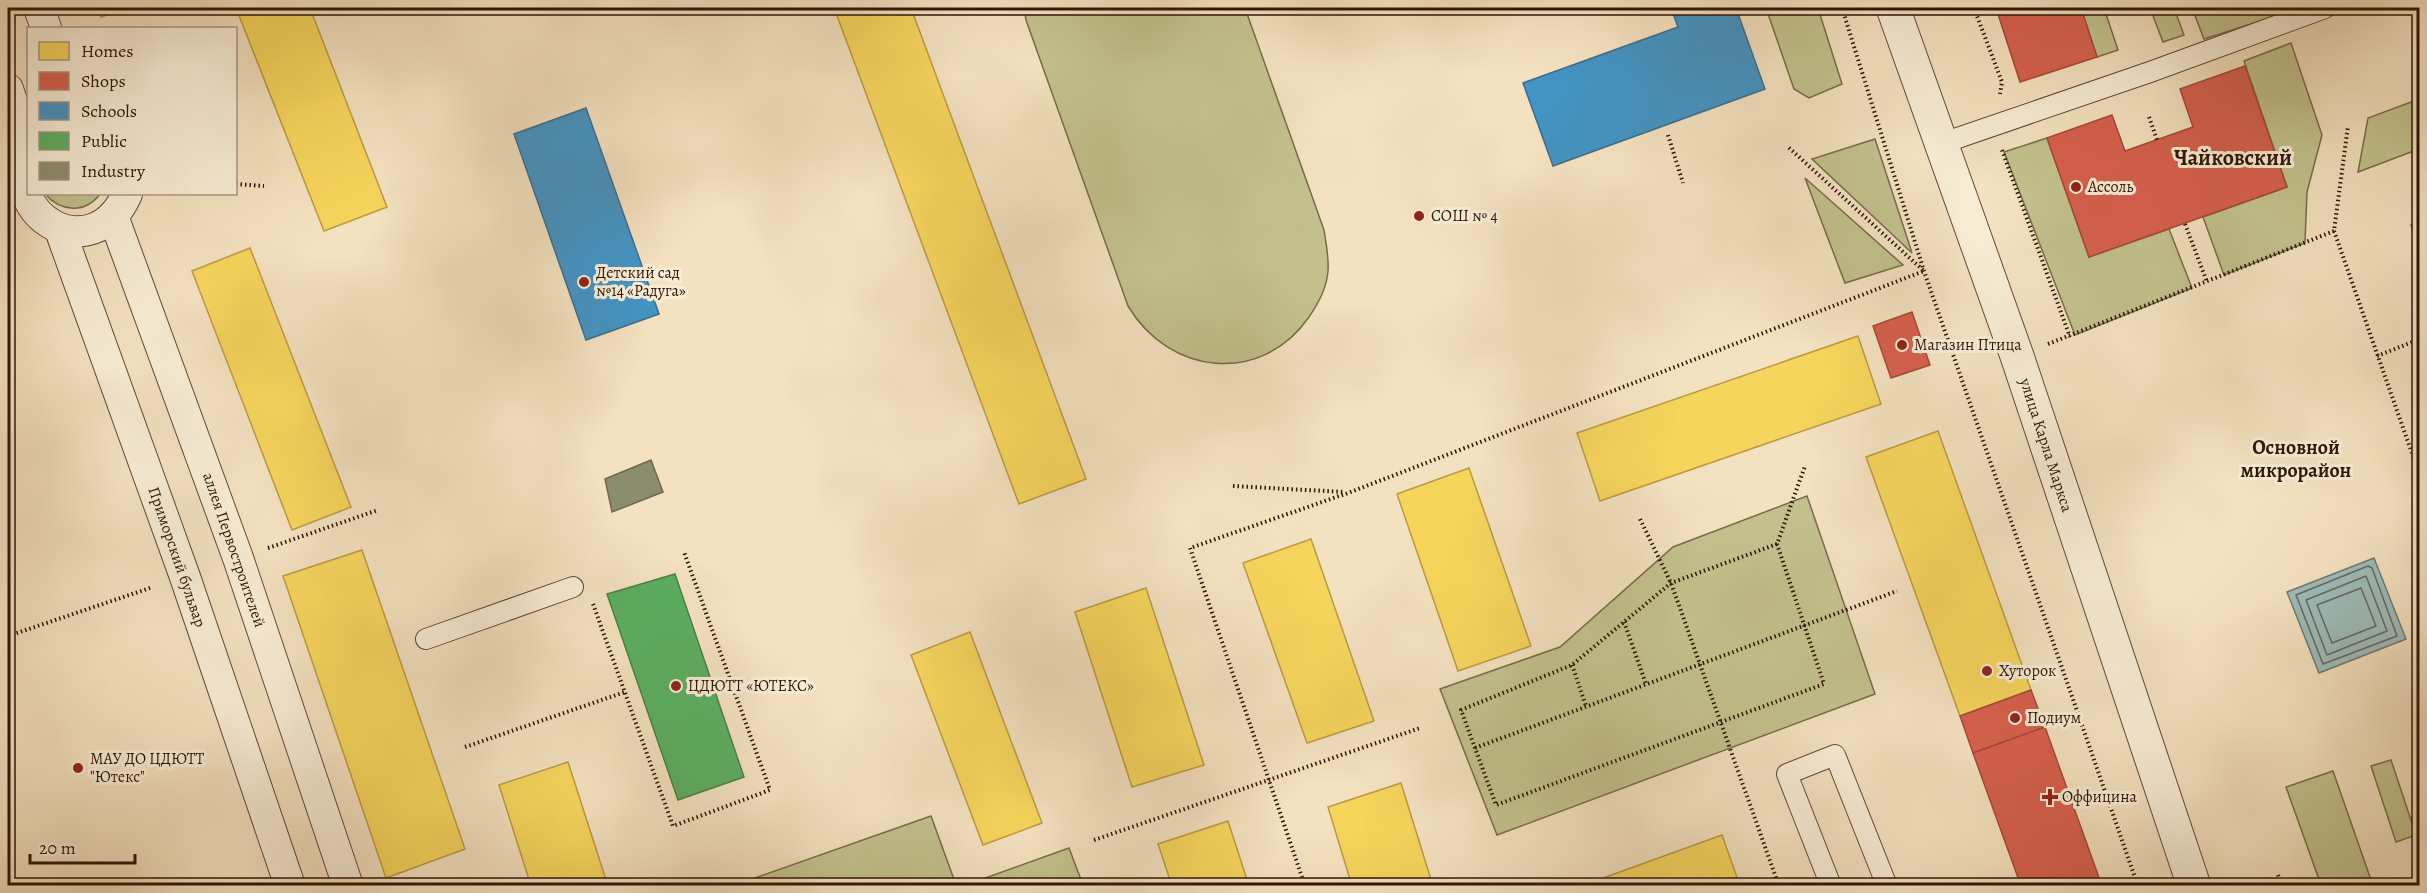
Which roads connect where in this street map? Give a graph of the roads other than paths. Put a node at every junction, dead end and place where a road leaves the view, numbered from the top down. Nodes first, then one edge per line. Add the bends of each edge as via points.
1 (39, 8) edge
2 (1893, 8) edge
3 (2325, 8) edge
4 (46, 27) edge
5 (8, 89) edge
6 (1943, 143) junction
7 (27, 146) edge
8 (27, 152) edge
9 (120, 205) edge
10 (60, 230) junction
11 (581, 591) road end
12 (426, 639) dead end
13 (290, 885) edge
14 (348, 885) edge
15 (1831, 885) edge
16 (1887, 885) edge
17 (2194, 885) edge

1 - 4 street
2 - 6 street, улица Карла Маркса
3 - 6 lane
5 - 7 street
6 - 17 street, улица Карла Маркса
8 - 10 street via 20,177 28,205 47,224
9 - 10 street via 89,230
9 - 14 street, аллея Первостроителей
10 - 13 street, Приморский бульвар
11 - 12 lane
15 - 16 lane via 1787,774 1835,755

